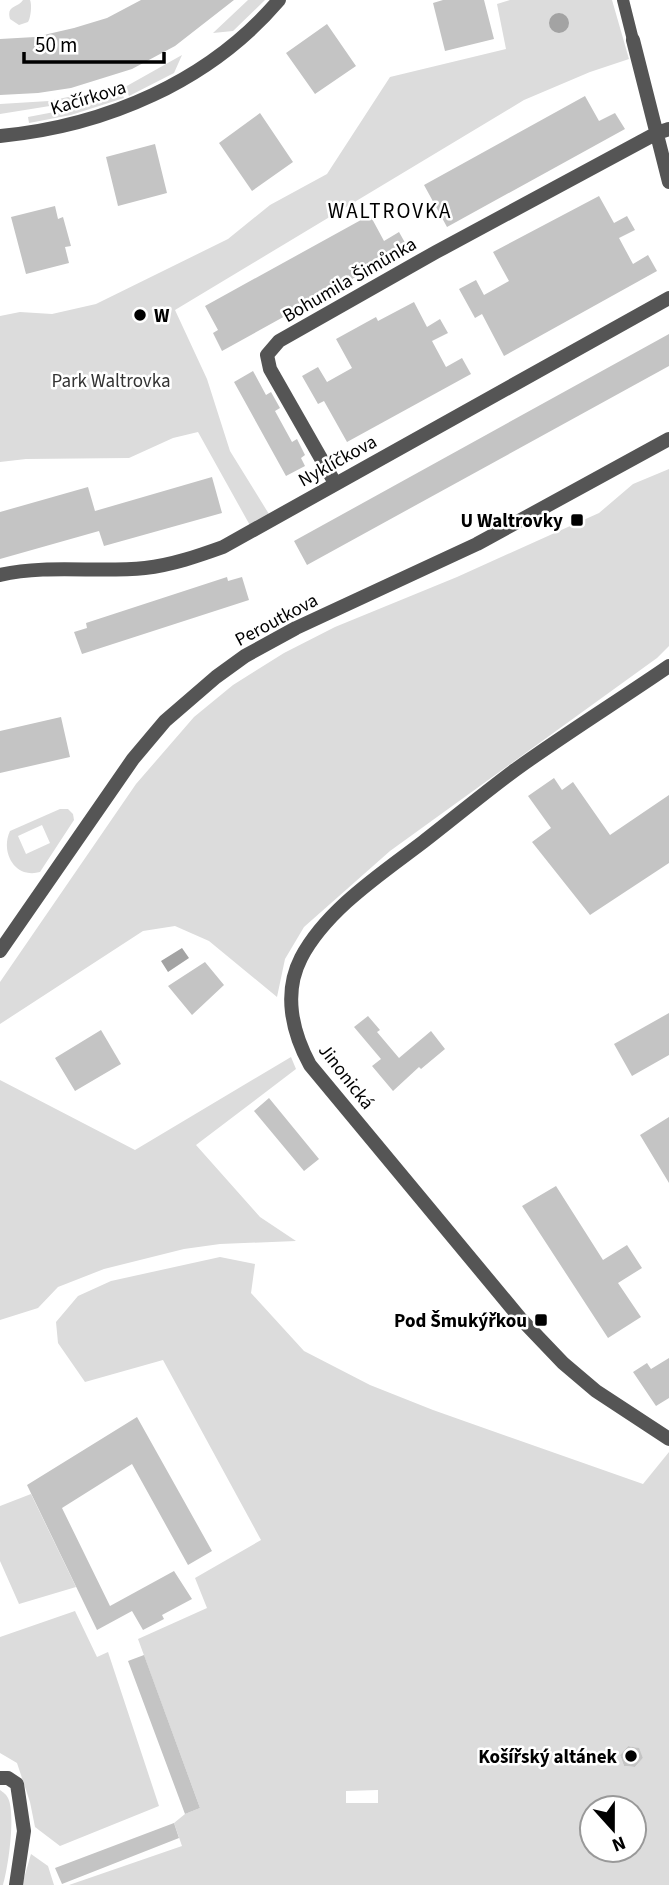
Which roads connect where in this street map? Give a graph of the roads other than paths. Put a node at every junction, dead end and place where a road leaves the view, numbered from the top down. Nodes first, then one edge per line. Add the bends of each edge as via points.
1 (279, 0) edge
2 (623, 0) edge
3 (633, 40) joint
4 (663, 131) edge
5 (0, 136) edge
6 (669, 182) edge
7 (669, 298) edge
8 (669, 439) edge
9 (335, 483) junction
10 (0, 575) edge
11 (669, 666) edge
12 (0, 951) edge
13 (669, 1439) edge
14 (0, 1778) edge
15 (16, 1885) edge

1 - 5 street, Kačírkova via 213,58 144,100 88,121
2 - 3 street
3 - 4 street
4 - 6 street
4 - 9 street, Bohumila Šimůnka via 279,341 267,355 271,369
7 - 9 street, Nyklíčkova
8 - 12 street, Peroutkova via 477,544 296,628 216,677 165,721 133,759
9 - 10 street, Nyklíčkova via 223,547 191,558 145,568 52,568
11 - 13 street, Jinonická via 516,770 332,916 302,957 292,999 294,1030 310,1065 520,1318 583,1380
14 - 15 street via 17,1784 24,1831

